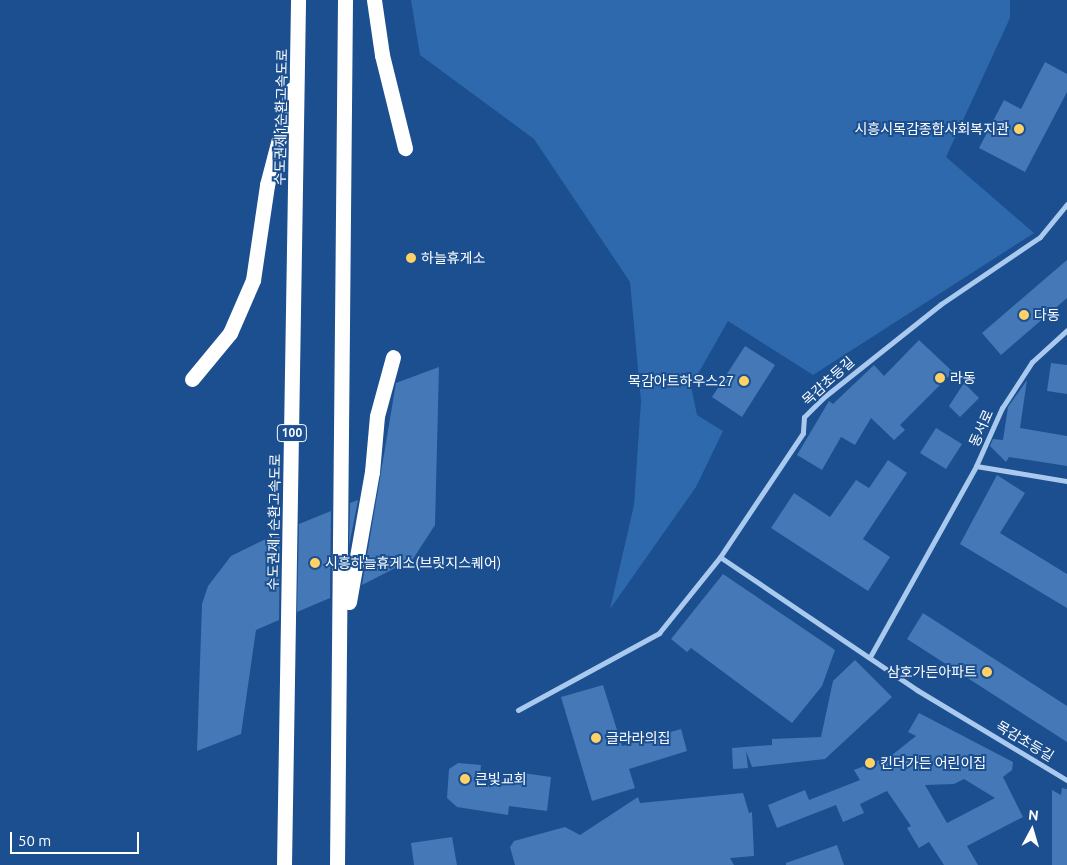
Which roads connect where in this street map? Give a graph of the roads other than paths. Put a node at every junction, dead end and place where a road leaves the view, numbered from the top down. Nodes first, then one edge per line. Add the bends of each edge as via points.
1 (298, 0) edge
2 (345, 0) edge
3 (374, 0) edge
4 (298, 63) junction
5 (406, 148) dead end
6 (1067, 204) edge
7 (1067, 330) edge
8 (393, 357) dead end
9 (192, 379) dead end
10 (976, 466) junction
11 (1067, 481) edge
12 (720, 557) junction
13 (341, 647) junction
14 (871, 655) junction
15 (518, 710) dead end
16 (1067, 780) edge
17 (284, 865) edge
18 (337, 865) edge

1 - 4 highway, 수도권제1순환고속도로 / 100
2 - 13 highway
3 - 5 highway via 382,56
4 - 9 highway via 267,185 253,280 230,333
4 - 17 highway, 수도권제1순환고속도로 / 100
6 - 12 street, 목감초등길 via 1040,237 941,304 823,398 804,418 803,433
7 - 10 street, 동서로 via 1022,378 1002,408
8 - 13 highway via 380,400 372,472
10 - 11 street, 동서로
10 - 14 street
12 - 14 street, 목감초등길
12 - 15 street via 659,633
13 - 18 highway
14 - 16 street, 목감초등길 via 917,690

